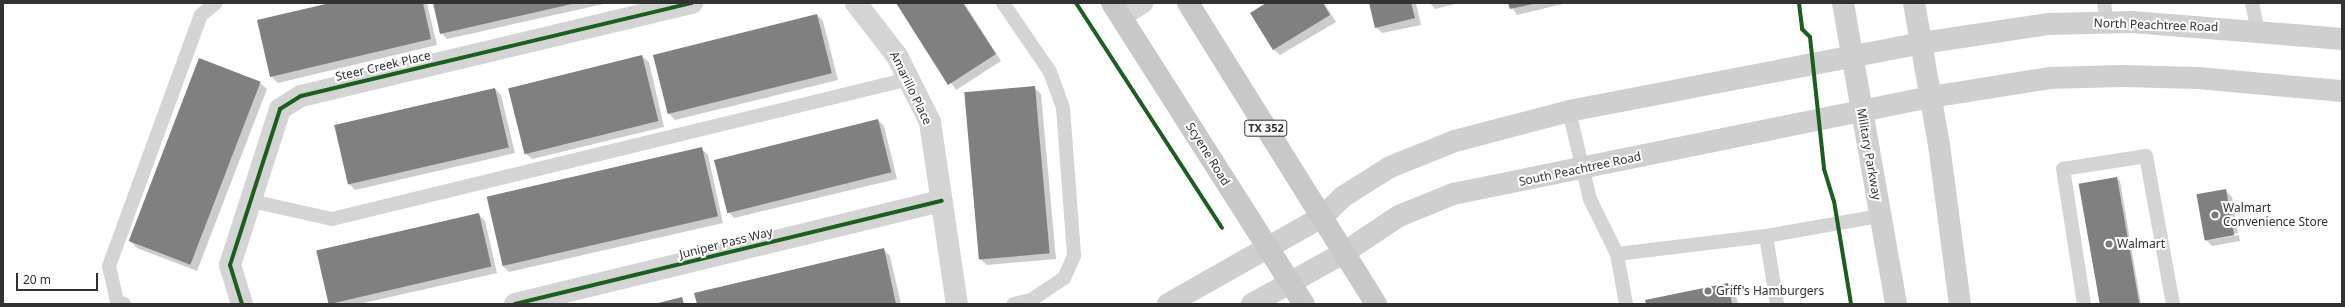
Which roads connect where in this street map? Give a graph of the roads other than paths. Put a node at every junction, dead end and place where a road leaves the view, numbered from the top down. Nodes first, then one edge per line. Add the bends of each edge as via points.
1 (216, 3) edge
2 (692, 3) edge
3 (856, 3) edge
4 (1003, 3) edge
5 (1142, 3) edge
6 (1188, 3) edge
7 (1843, 3) edge
8 (1914, 3) edge
9 (2252, 3) edge
10 (1116, 10) edge
11 (2106, 12) edge
12 (2258, 32) junction
13 (2342, 39) edge
14 (1922, 43) junction
15 (1852, 57) junction
16 (909, 80) junction
17 (2342, 91) edge
18 (1931, 97) junction
19 (1569, 111) junction
20 (1862, 111) junction
21 (1583, 168) junction
22 (251, 201) junction
23 (942, 201) junction
24 (1880, 216) junction
25 (1322, 217) junction
26 (1766, 236) junction
27 (1267, 247) junction
28 (1345, 252) junction
29 (1617, 254) junction
30 (1289, 281) junction
31 (124, 304) edge
32 (241, 304) edge
33 (515, 304) edge
34 (957, 304) edge
35 (1013, 304) edge
36 (1168, 304) edge
37 (1252, 304) edge
38 (1304, 304) edge
39 (1376, 304) edge
40 (1626, 304) edge
41 (1778, 304) edge
42 (1896, 304) edge
43 (1960, 304) edge
44 (2084, 304) edge
45 (2173, 304) edge

1 - 31 lane via 201,15 109,266 117,300
2 - 22 street, Steer Creek Place via 301,96 280,109
3 - 16 street, Amarillo Place via 898,56
4 - 35 lane via 1050,72 1063,108 1074,256 1064,278 1031,300
5 - 10 street
6 - 25 main road, TX 352
7 - 15 main road, Military Parkway
8 - 14 main road
9 - 12 lane
10 - 27 main road, Scyene Road
11 - 12 main road, North Peachtree Road
11 - 14 main road, North Peachtree Road via 2048,24
12 - 13 main road, North Peachtree Road
14 - 15 main road, North Peachtree Road
14 - 18 main road
15 - 19 main road
15 - 20 main road, Military Parkway
16 - 22 lane via 332,219
16 - 23 street, Amarillo Place via 930,122
17 - 18 main road via 2198,78 2122,76 2049,78
18 - 20 main road, South Peachtree Road
18 - 43 main road
19 - 21 lane
19 - 25 main road via 1455,141 1390,167 1344,196
20 - 21 main road, South Peachtree Road
20 - 24 main road, Military Parkway
21 - 28 main road, South Peachtree Road via 1453,194 1399,216
21 - 29 lane via 1590,199
22 - 32 street, Steer Creek Place via 230,265
23 - 33 street, Juniper Pass Way
23 - 34 street, Amarillo Place
24 - 26 lane
24 - 42 main road, Military Parkway
25 - 27 main road
25 - 28 main road, TX 352
26 - 29 lane
26 - 41 lane
27 - 30 main road, Scyene Road
27 - 36 main road
28 - 30 main road, South Peachtree Road
28 - 39 main road, TX 352
29 - 40 lane
30 - 37 main road, South Peachtree Road
30 - 38 main road, Scyene Road
44 - 45 lane via 2063,169 2146,156

